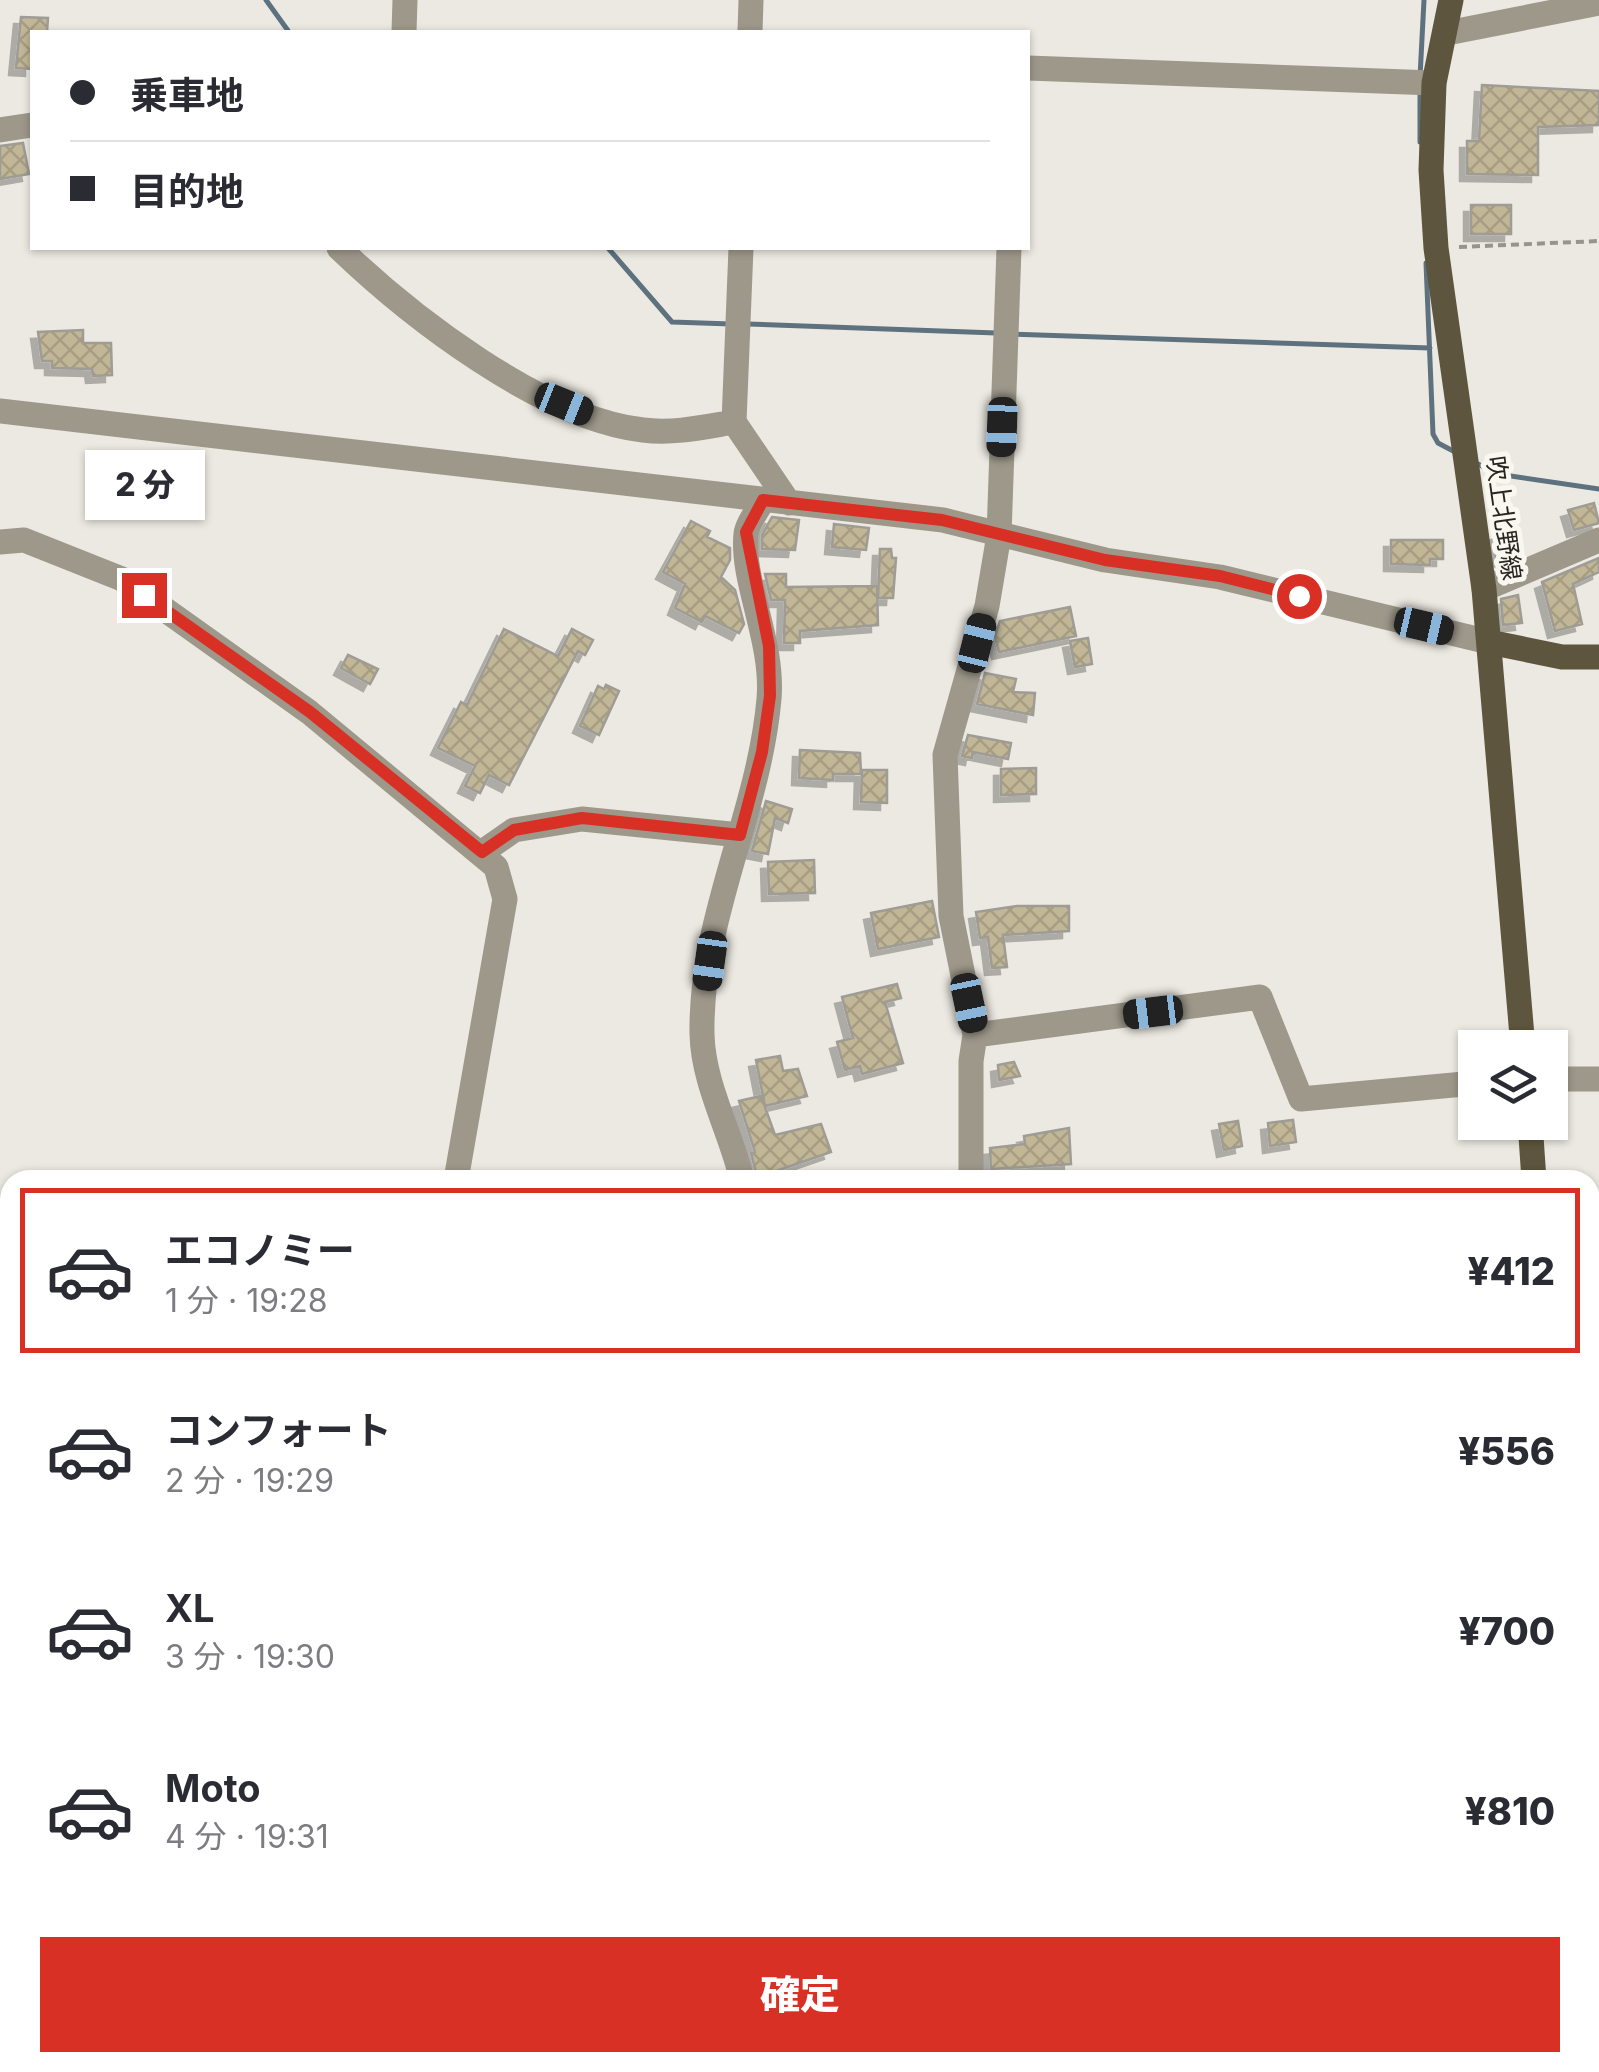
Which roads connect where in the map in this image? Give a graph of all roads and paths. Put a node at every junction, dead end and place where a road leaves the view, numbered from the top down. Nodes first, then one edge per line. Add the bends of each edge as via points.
1 (405, 0) edge
2 (751, 0) edge
3 (1450, 0) edge
4 (1599, 2) edge
5 (404, 30) edge
6 (750, 30) edge
7 (1446, 33) junction
8 (1030, 68) edge
9 (1434, 83) junction
10 (30, 126) edge
11 (0, 130) edge
12 (1599, 241) edge
13 (1436, 248) junction
14 (341, 250) edge
15 (741, 250) edge
16 (1009, 250) edge
17 (0, 411) edge
18 (734, 422) junction
19 (776, 502) junction
20 (999, 535) junction
21 (1599, 540) edge
22 (0, 542) edge
23 (1484, 589) junction
24 (1489, 642) junction
25 (1599, 657) edge
26 (740, 835) junction
27 (482, 852) junction
28 (1522, 1030) edge
29 (976, 1035) junction
30 (1568, 1079) edge
31 (1599, 1080) edge
32 (1458, 1085) edge
33 (1531, 1140) edge
34 (458, 1170) edge
35 (739, 1170) edge
36 (971, 1170) edge
37 (1533, 1170) edge

1 - 5 street
2 - 6 street
3 - 7 main road, 吹上北野線
4 - 7 street
7 - 9 main road, 吹上北野線
8 - 9 street
9 - 13 main road, 吹上北野線
10 - 11 street
12 - 13 path
13 - 23 main road, 吹上北野線
14 - 18 street via 428,328 537,392 646,430
15 - 18 street
16 - 20 street
17 - 19 street
18 - 19 street
19 - 20 street via 942,520
19 - 26 street via 746,532 769,646 770,696
20 - 24 street via 1105,560 1220,576
20 - 29 street via 945,756 951,916
21 - 23 street
22 - 27 street via 24,540 122,578 310,712
23 - 24 main road, 吹上北野線
24 - 25 main road
24 - 28 main road, 吹上北野線
26 - 27 street via 582,818 514,830
26 - 35 street via 715,925 702,1034
27 - 34 street via 504,882 505,899
29 - 32 street via 1260,998 1302,1099
29 - 36 street
30 - 31 street
33 - 37 main road

